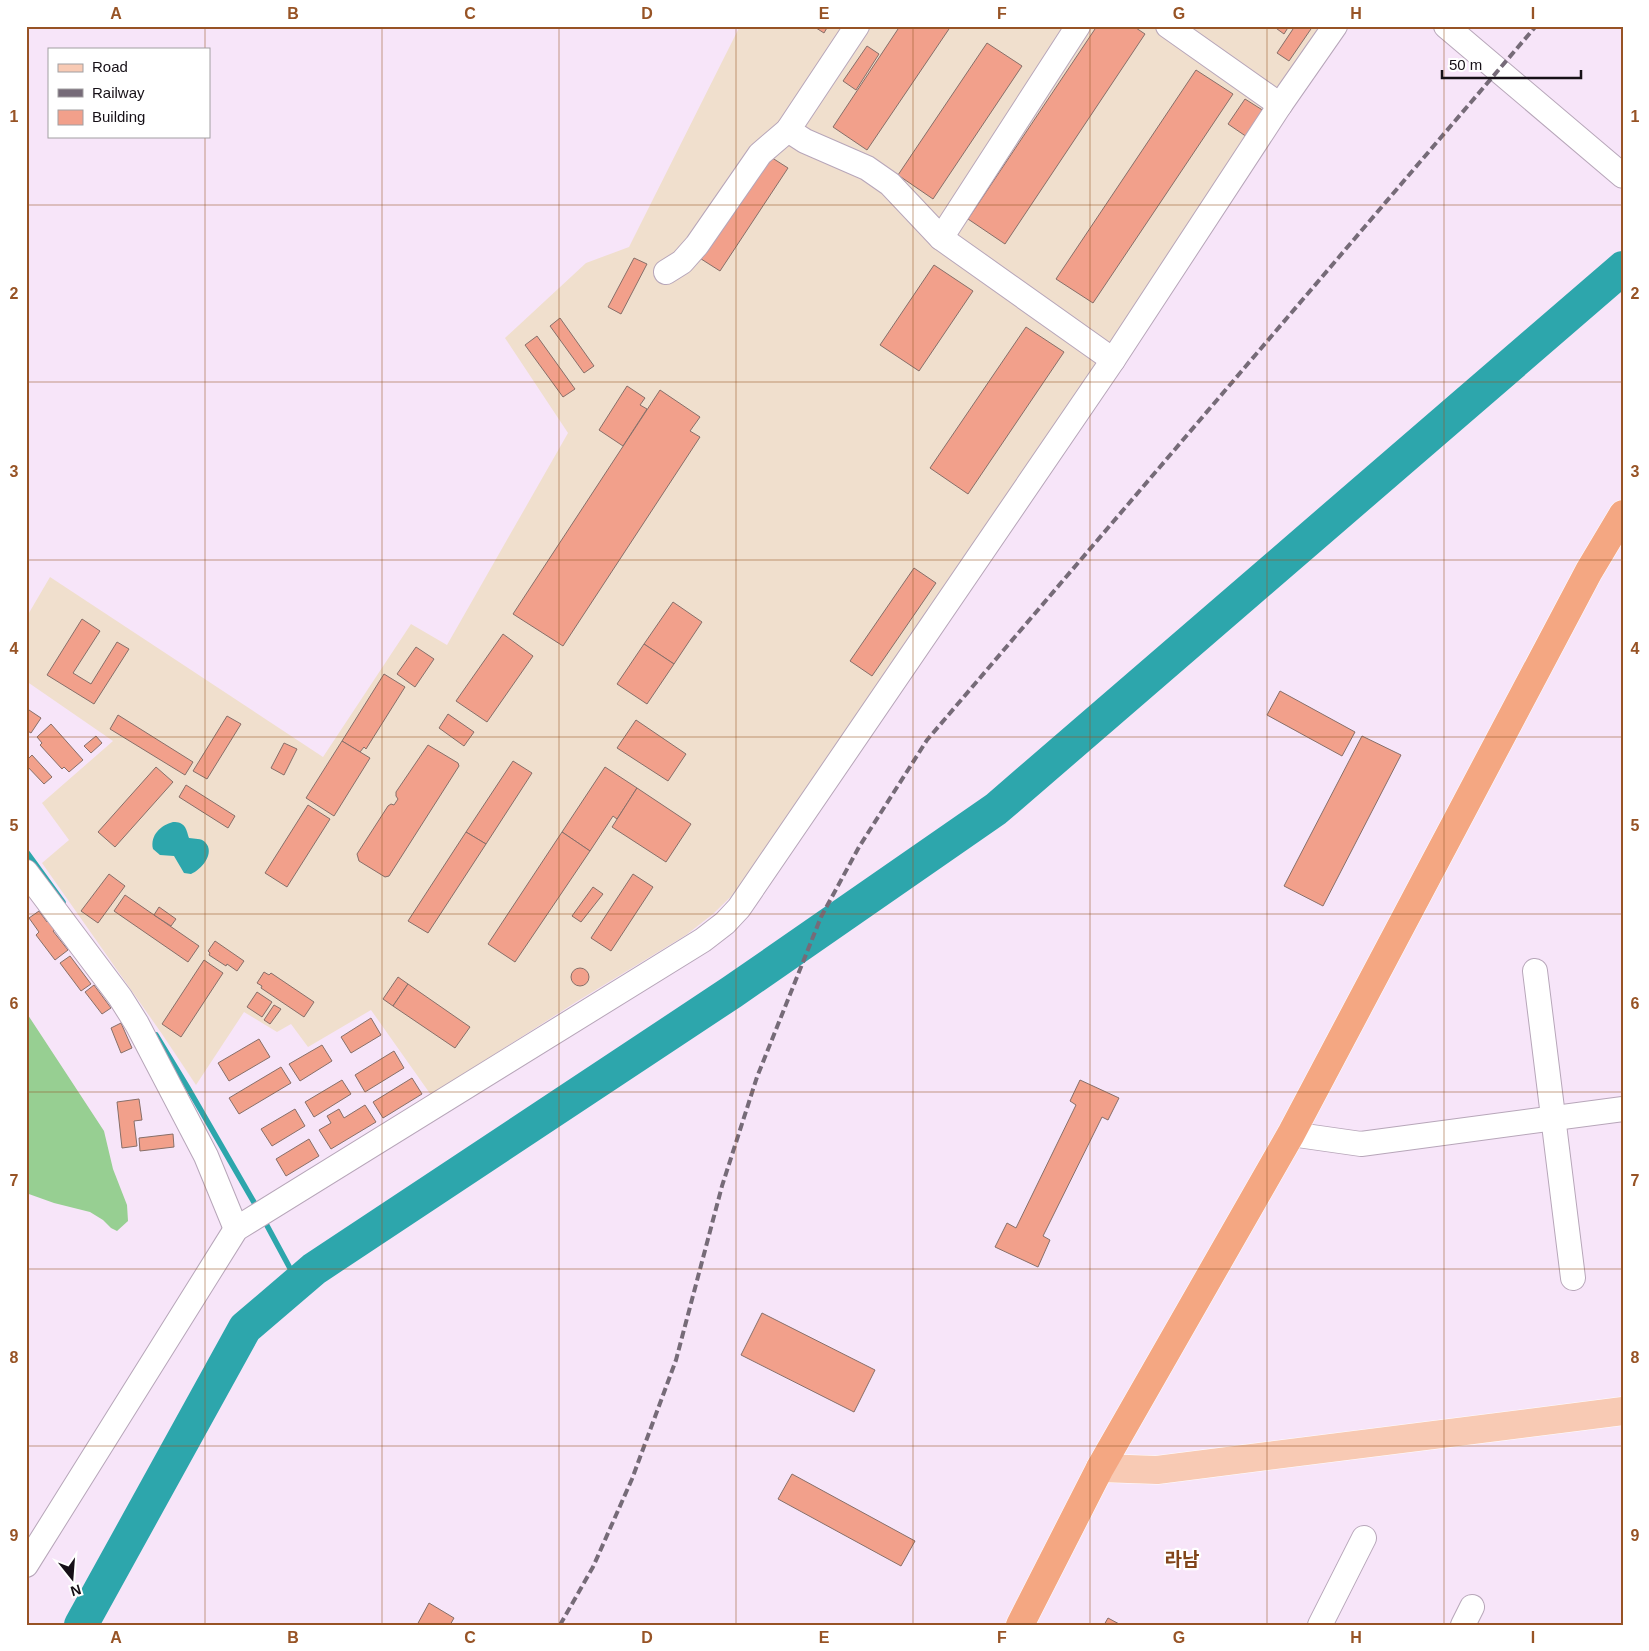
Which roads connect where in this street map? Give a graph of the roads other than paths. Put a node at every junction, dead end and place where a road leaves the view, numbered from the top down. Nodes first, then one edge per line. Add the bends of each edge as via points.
1 (857, 26) edge
2 (1078, 26) edge
3 (1168, 26) edge
4 (1335, 26) edge
5 (1446, 26) edge
6 (1280, 105) junction
7 (788, 130) junction
8 (1623, 176) edge
9 (941, 238) junction
10 (666, 272) dead end
11 (1113, 360) junction
12 (1623, 514) edge
13 (26, 872) edge
14 (1535, 972) dead end
15 (1623, 1109) edge
16 (1553, 1119) junction
17 (1291, 1134) junction
18 (236, 1229) junction
19 (1572, 1278) dead end
20 (1623, 1411) edge
21 (1100, 1468) junction
22 (1364, 1538) dead end
23 (26, 1565) edge
24 (1020, 1625) edge
25 (1320, 1625) edge

1 - 7 street
2 - 9 street
3 - 6 street
4 - 6 street
5 - 8 street
6 - 11 street
7 - 9 street via 805,141 867,168 890,184
7 - 10 street via 760,154 697,245 682,262
9 - 11 street
11 - 18 street via 753,888 725,923
12 - 17 highway via 1589,571
13 - 18 street via 137,1024 206,1156
14 - 16 street
15 - 16 street
16 - 17 street via 1361,1144
16 - 19 street
17 - 21 highway
18 - 23 street
20 - 21 main road via 1157,1470
21 - 24 highway
22 - 25 street

